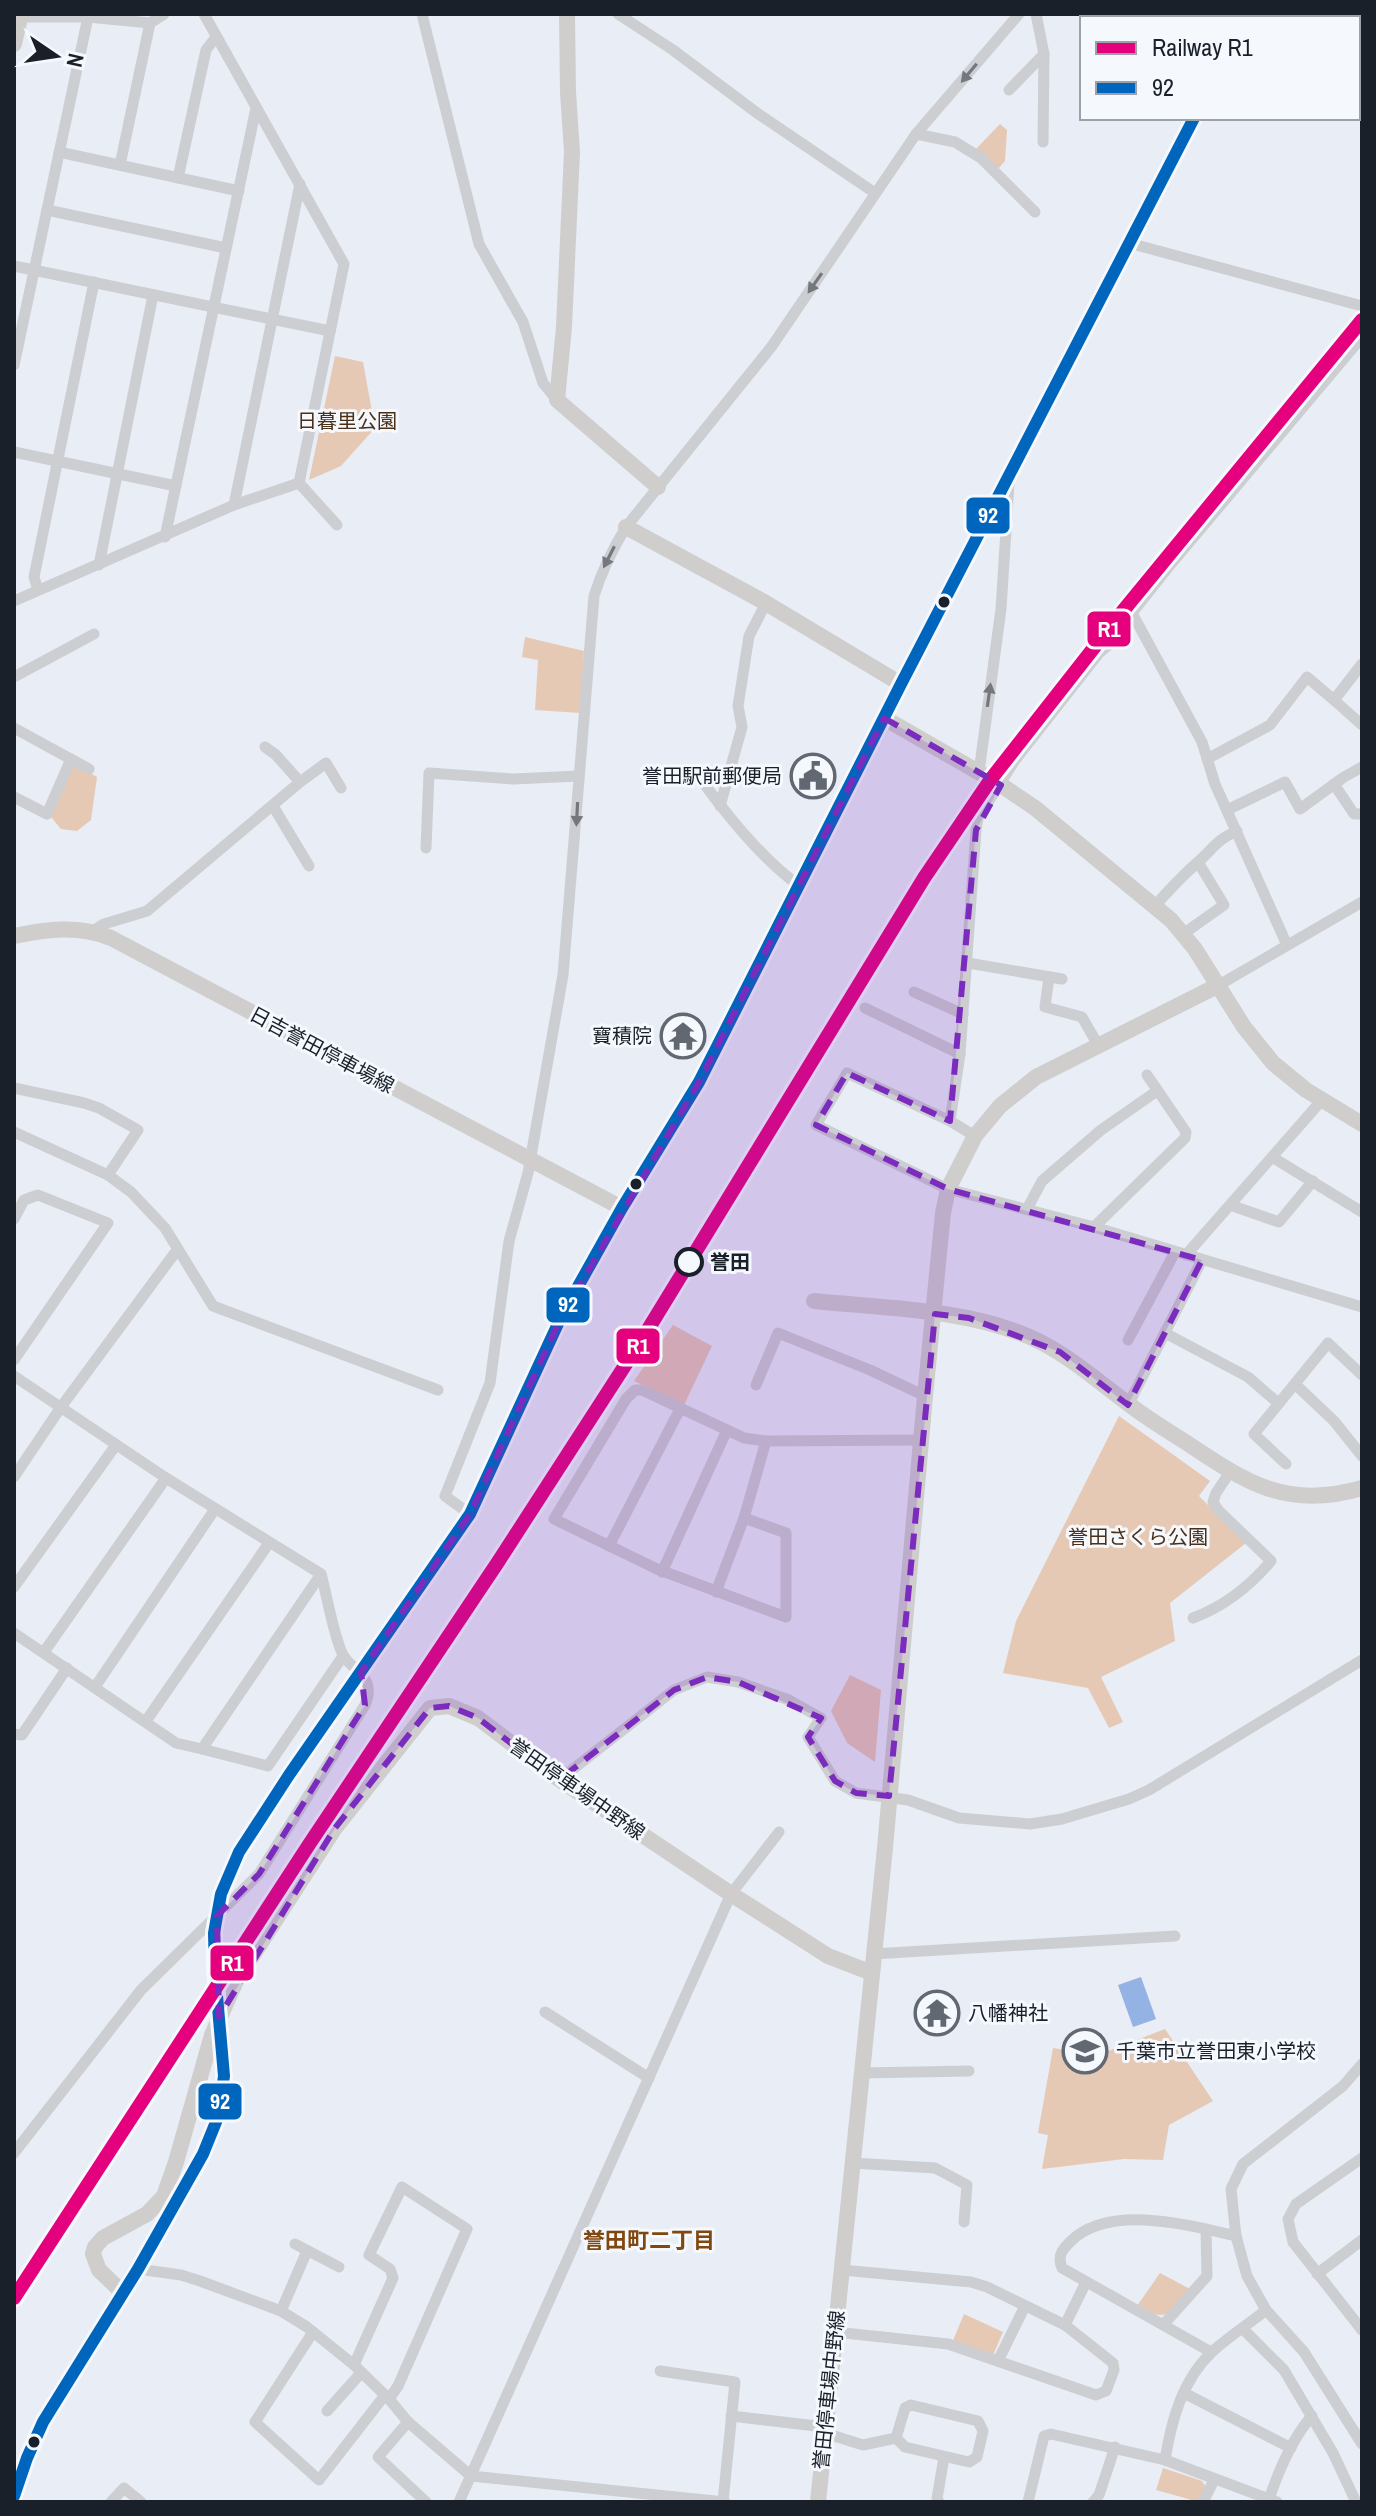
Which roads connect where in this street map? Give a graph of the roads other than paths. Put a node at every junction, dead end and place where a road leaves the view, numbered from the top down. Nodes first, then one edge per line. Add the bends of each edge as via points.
1 (164, 14) edge
2 (204, 14) edge
3 (422, 14) edge
4 (567, 14) edge
5 (618, 14) edge
6 (1019, 14) edge
7 (1036, 14) edge
8 (18, 16) edge
9 (88, 17) junction
10 (150, 23) junction
11 (216, 37) junction
12 (14, 44) edge
13 (1044, 54) junction
14 (1009, 90) dead end
15 (256, 108) junction
16 (1193, 120) edge
17 (916, 134) junction
18 (1043, 142) dead end
19 (59, 152) junction
20 (120, 165) junction
21 (178, 178) junction
22 (300, 184) junction
23 (239, 191) junction
24 (875, 193) junction
25 (47, 210) junction
26 (1035, 212) dead end
27 (1129, 243) junction
28 (226, 248) junction
29 (14, 266) edge
30 (34, 270) junction
31 (94, 282) junction
32 (153, 295) junction
33 (1362, 306) edge
34 (214, 307) junction
35 (272, 319) junction
36 (330, 331) junction
37 (1362, 337) edge
38 (14, 365) edge
39 (557, 400) junction
40 (14, 452) edge
41 (57, 461) junction
42 (117, 474) junction
43 (1009, 479) junction
44 (299, 483) junction
45 (176, 486) junction
46 (658, 487) junction
47 (234, 505) junction
48 (337, 525) dead end
49 (626, 527) junction
50 (165, 537) junction
51 (99, 565) junction
52 (38, 590) junction
53 (14, 601) edge
54 (766, 603) junction
55 (1132, 613) junction
56 (94, 634) dead end
57 (1362, 664) edge
58 (14, 677) edge
59 (901, 684) junction
60 (1334, 700) junction
61 (884, 718) junction
62 (1362, 725) edge
63 (14, 728) edge
64 (265, 747) dead end
65 (71, 759) junction
66 (1207, 759) junction
67 (1362, 767) edge
68 (89, 769) dead end
69 (979, 772) junction
70 (579, 776) junction
71 (300, 782) junction
72 (1334, 784) junction
73 (705, 785) dead end
74 (1001, 785) junction
75 (341, 788) dead end
76 (14, 797) edge
77 (273, 806) junction
78 (720, 806) junction
79 (1227, 810) junction
80 (1362, 814) edge
81 (1237, 831) junction
82 (426, 848) dead end
83 (1198, 862) junction
84 (309, 866) dead end
85 (798, 885) junction
86 (1362, 902) edge
87 (1154, 907) junction
88 (93, 931) junction
89 (1183, 934) junction
90 (14, 936) edge
91 (1287, 945) junction
92 (968, 963) junction
93 (1219, 985) junction
94 (914, 992) dead end
95 (865, 1008) dead end
96 (963, 1014) junction
97 (1098, 1045) junction
98 (960, 1054) junction
99 (1147, 1075) dead end
100 (14, 1088) edge
101 (1157, 1091) junction
102 (1322, 1100) junction
103 (950, 1121) junction
104 (1362, 1124) edge
105 (14, 1132) edge
106 (975, 1136) junction
107 (1272, 1157) junction
108 (529, 1158) junction
109 (108, 1175) junction
110 (1313, 1181) junction
111 (948, 1189) junction
112 (1230, 1205) junction
113 (622, 1208) junction
114 (1027, 1209) junction
115 (1362, 1212) edge
116 (14, 1219) edge
117 (1094, 1227) junction
118 (177, 1250) junction
119 (1180, 1253) junction
120 (1202, 1260) junction
121 (814, 1301) dead end
122 (1362, 1307) edge
123 (935, 1314) junction
124 (1165, 1333) junction
125 (1128, 1340) dead end
126 (14, 1360) edge
127 (1362, 1375) edge
128 (14, 1376) edge
129 (756, 1385) dead end
130 (1296, 1385) junction
131 (438, 1390) dead end
132 (925, 1396) junction
133 (1278, 1403) junction
134 (1128, 1405) junction
135 (61, 1407) junction
136 (680, 1409) junction
137 (727, 1430) junction
138 (921, 1440) junction
139 (766, 1441) junction
140 (116, 1445) junction
141 (1362, 1456) edge
142 (1286, 1464) dead end
143 (1230, 1472) junction
144 (14, 1477) edge
145 (166, 1478) junction
146 (1362, 1488) edge
147 (215, 1509) junction
148 (470, 1514) junction
149 (744, 1518) junction
150 (269, 1543) junction
151 (609, 1546) junction
152 (662, 1572) junction
153 (321, 1574) junction
154 (14, 1587) edge
155 (716, 1592) junction
156 (1193, 1618) dead end
157 (14, 1634) edge
158 (44, 1652) junction
159 (343, 1656) junction
160 (1362, 1660) edge
161 (67, 1668) junction
162 (361, 1672) junction
163 (95, 1687) junction
164 (146, 1721) junction
165 (14, 1734) edge
166 (202, 1749) junction
167 (559, 1780) junction
168 (889, 1796) junction
169 (779, 1832) dead end
170 (731, 1894) junction
171 (1175, 1936) dead end
172 (873, 1954) junction
173 (872, 1973) junction
174 (545, 2012) dead end
175 (1362, 2064) edge
176 (969, 2071) dead end
177 (862, 2073) junction
178 (649, 2078) junction
179 (14, 2153) edge
180 (1362, 2158) edge
181 (853, 2163) junction
182 (964, 2222) dead end
183 (1206, 2229) junction
184 (1236, 2236) junction
185 (1362, 2240) edge
186 (295, 2244) dead end
187 (307, 2251) junction
188 (339, 2267) dead end
189 (138, 2269) junction
190 (842, 2270) junction
191 (1317, 2274) junction
192 (1086, 2282) junction
193 (123, 2293) junction
194 (1025, 2306) junction
195 (1266, 2310) junction
196 (281, 2311) junction
197 (1065, 2325) junction
198 (1163, 2325) junction
199 (1360, 2325) edge
200 (1243, 2329) junction
201 (313, 2332) junction
202 (835, 2332) junction
203 (1211, 2352) junction
204 (998, 2361) junction
205 (357, 2369) junction
206 (660, 2371) dead end
207 (1184, 2393) junction
208 (387, 2397) junction
209 (327, 2411) dead end
210 (731, 2416) junction
211 (1312, 2416) junction
212 (408, 2422) junction
213 (825, 2430) junction
214 (896, 2438) junction
215 (1362, 2444) edge
216 (1115, 2447) junction
217 (1291, 2448) junction
218 (944, 2457) junction
219 (1165, 2460) junction
220 (471, 2476) junction
221 (1214, 2480) junction
222 (14, 2496) edge
223 (1273, 2500) edge
224 (111, 2502) edge
225 (141, 2502) edge
226 (426, 2502) edge
227 (459, 2502) edge
228 (724, 2502) edge
229 (818, 2502) edge
230 (939, 2502) edge
231 (1028, 2502) edge
232 (1093, 2502) edge
233 (1203, 2502) edge
234 (1356, 2502) edge

1 - 10 street
2 - 11 street
3 - 39 street via 479,244 523,322 543,383
4 - 39 street via 572,152
5 - 24 street
6 -> 17 street
7 - 13 street
8 - 9 street
8 - 12 street
9 - 10 street
9 - 19 street
10 - 20 street
11 - 15 street
11 - 21 street via 206,50
13 - 14 street
13 - 18 street
15 - 22 street
15 - 23 street
16 - 27 main road
17 - 24 street
17 - 26 street via 955,142 981,158
19 - 20 street
19 - 25 street
20 - 21 street
21 - 23 street
22 - 35 street
22 - 36 street via 344,264
23 - 28 street
24 -> 46 street via 772,346
25 - 28 street
25 - 30 street
27 - 33 street
27 - 43 main road
28 - 34 street
29 - 30 street
30 - 31 street
30 - 38 street
31 - 32 street
31 - 41 street
32 - 34 street
32 - 42 street
34 - 35 street
34 - 45 street
35 - 36 street
35 - 47 street
36 - 44 street
37 - 55 street
39 - 46 street
40 - 41 street
41 - 42 street
41 - 52 street via 34,577
42 - 45 street
42 - 51 street
43 - 59 main road
69 -> 43 street via 1001,609
44 - 47 street
44 - 48 street
45 - 50 street
46 - 49 street
47 - 50 street
49 - 54 street
49 -> 70 street via 608,556 594,596
50 - 51 street
51 - 52 street
52 - 53 street
54 - 59 street
54 - 78 street via 749,636 738,706 742,727
55 - 66 street
55 - 74 street via 1015,760
56 - 58 street
57 - 60 street
59 - 61 main road
60 - 62 street
60 - 66 street via 1307,677 1270,725
61 - 69 street
61 - 85 main road
63 - 65 street
64 - 71 street
65 - 68 street
65 - 76 street via 47,814
66 - 79 street
67 - 72 street
69 - 74 street
70 - 82 street via 513,779 429,773
70 -> 108 street via 563,975
71 - 75 street via 326,763
71 - 77 street
72 - 79 street via 1300,809 1285,782
72 - 80 street via 1354,814
73 - 78 street
74 - 87 street
74 - 92 street via 978,818
77 - 84 street
77 - 88 street via 147,911
78 - 85 street
79 - 81 street
81 - 83 street via 1221,838
81 - 91 street
83 - 87 street
83 - 89 street via 1224,905
85 - 113 main road via 699,1082
86 - 91 street
87 - 89 street
88 - 90 street, 日吉誉田停車場線 via 53,929
88 - 108 street, 日吉誉田停車場線
89 - 93 street
91 - 93 street
92 - 96 street
92 - 97 street via 1055,978 1045,1007 1082,1017
93 - 97 street
93 - 102 street via 1266,1056
94 - 96 street
95 - 98 street
96 - 98 street
97 - 106 street via 1036,1077 1000,1106
98 - 103 street
99 - 101 street
100 - 109 street via 99,1108 138,1130
101 - 114 street via 1042,1181
101 - 117 street via 1185,1138
102 - 104 street
102 - 107 street
103 - 106 street
103 - 111 street via 847,1073 816,1125
105 - 109 street
106 - 111 street
107 - 110 street
107 - 112 street
108 - 113 street, 日吉誉田停車場線
108 - 148 street via 509,1241 490,1383 445,1496
109 - 118 street via 148,1209
110 - 112 street via 1279,1222
110 - 115 street
111 - 114 street
111 - 123 street
112 - 119 street
113 - 148 main road via 562,1315
114 - 117 street
116 - 126 street via 24,1200 38,1195 108,1223
117 - 119 street
118 - 131 street via 213,1306
118 - 135 street
119 - 120 street
119 - 125 street
120 - 122 street
120 - 124 street
121 - 123 street
123 - 132 street
123 - 134 street via 1029,1336 1082,1367
124 - 133 street via 1248,1377
124 - 134 street
127 - 130 street via 1328,1343
128 - 135 street
129 - 132 street via 778,1333
130 - 133 street
130 - 141 street
132 - 138 street
133 - 142 street via 1254,1434
134 - 143 street
135 - 140 street
135 - 144 street
136 - 137 street
136 - 151 street
136 - 151 street via 635,1390 554,1519
137 - 139 street
137 - 152 street
138 - 139 street
138 - 168 street
139 - 149 street
140 - 145 street
140 - 154 street
143 - 146 street via 1286,1495
143 - 156 street via 1213,1502 1271,1561 1236,1595
145 - 147 street
145 - 158 street
147 - 150 street
147 - 163 street
148 - 162 main road
149 - 155 street
149 - 155 street via 786,1533 786,1617
150 - 153 street
150 - 164 street
151 - 152 street
152 - 155 street
153 - 159 street
153 - 166 street
157 - 158 street
158 - 161 street
159 - 162 street
159 - 166 street via 268,1766
160 - 168 street via 1149,1790 1062,1819 1030,1824 959,1818
161 - 163 street
161 - 165 street via 22,1735
162 - 179 street via 368,1690 365,1705 259,1874 141,1990
162 - 189 main road via 239,1852 221,1894 214,1933 224,2076 218,2117
163 - 164 street
164 - 166 street via 176,1743
167 - 168 street via 674,1690 707,1677 789,1700 821,1718 808,1737 835,1781 856,1793
167 - 170 street, 誉田停車場中野線
167 - 193 street, 誉田停車場中野線 via 461,1710 439,1706 422,1717 335,1828 236,1981 212,2035 164,2196 147,2214 95,2247 99,2270
168 - 172 street
169 - 170 street
170 - 173 street, 誉田停車場中野線 via 828,1956
170 - 178 street
171 - 172 street
172 - 173 street
173 - 177 street, 誉田停車場中野線
174 - 178 street
175 - 184 street via 1343,2086 1243,2164 1231,2189
176 - 177 street
177 - 181 street, 誉田停車場中野線
178 - 220 street
180 - 191 street via 1290,2212 1293,2242
181 - 182 street via 935,2168 967,2185
181 - 190 street, 誉田停車場中野線
183 - 184 street
183 - 192 street via 1129,2218 1080,2231 1059,2261
183 - 198 street via 1207,2276
184 - 195 street via 1247,2276
185 - 191 street
186 - 187 street
187 - 188 street
187 - 196 street
189 - 193 main road
189 - 196 street via 181,2275
190 - 194 street via 971,2282
190 - 202 street, 誉田停車場中野線
191 - 199 street
192 - 197 street
192 - 198 street
193 - 222 main road via 43,2422
194 - 197 street
194 - 204 street
195 - 200 street
195 - 215 street via 1304,2352
196 - 201 street
197 - 204 street via 1113,2363 1106,2391 1096,2395
198 - 203 street
200 - 203 street
200 - 211 street via 1284,2370
201 - 205 street
201 - 208 street via 255,2422 319,2480
202 - 204 street via 948,2344
202 - 213 street, 誉田停車場中野線
203 - 207 street
205 - 208 street
205 - 208 street via 393,2278 390,2269 369,2255 402,2187 467,2229 398,2386
205 - 209 street
206 - 210 street via 735,2382
207 - 217 street
207 - 219 street via 1171,2421
208 - 212 street
210 - 213 street
210 - 228 street
211 - 217 street
211 - 234 street
212 - 220 street
212 - 226 street via 378,2457
213 - 214 street via 863,2445
213 - 229 street, 誉田停車場中野線
214 - 218 street via 905,2447
214 - 218 street via 905,2408 911,2405 978,2421 983,2431 977,2457 969,2462
216 - 219 street
216 - 231 street via 1044,2436
216 - 232 street
217 - 223 street
218 - 230 street
219 - 221 street
220 - 227 street
220 - 228 street
221 - 223 street
221 - 233 street
224 - 225 street via 124,2488

